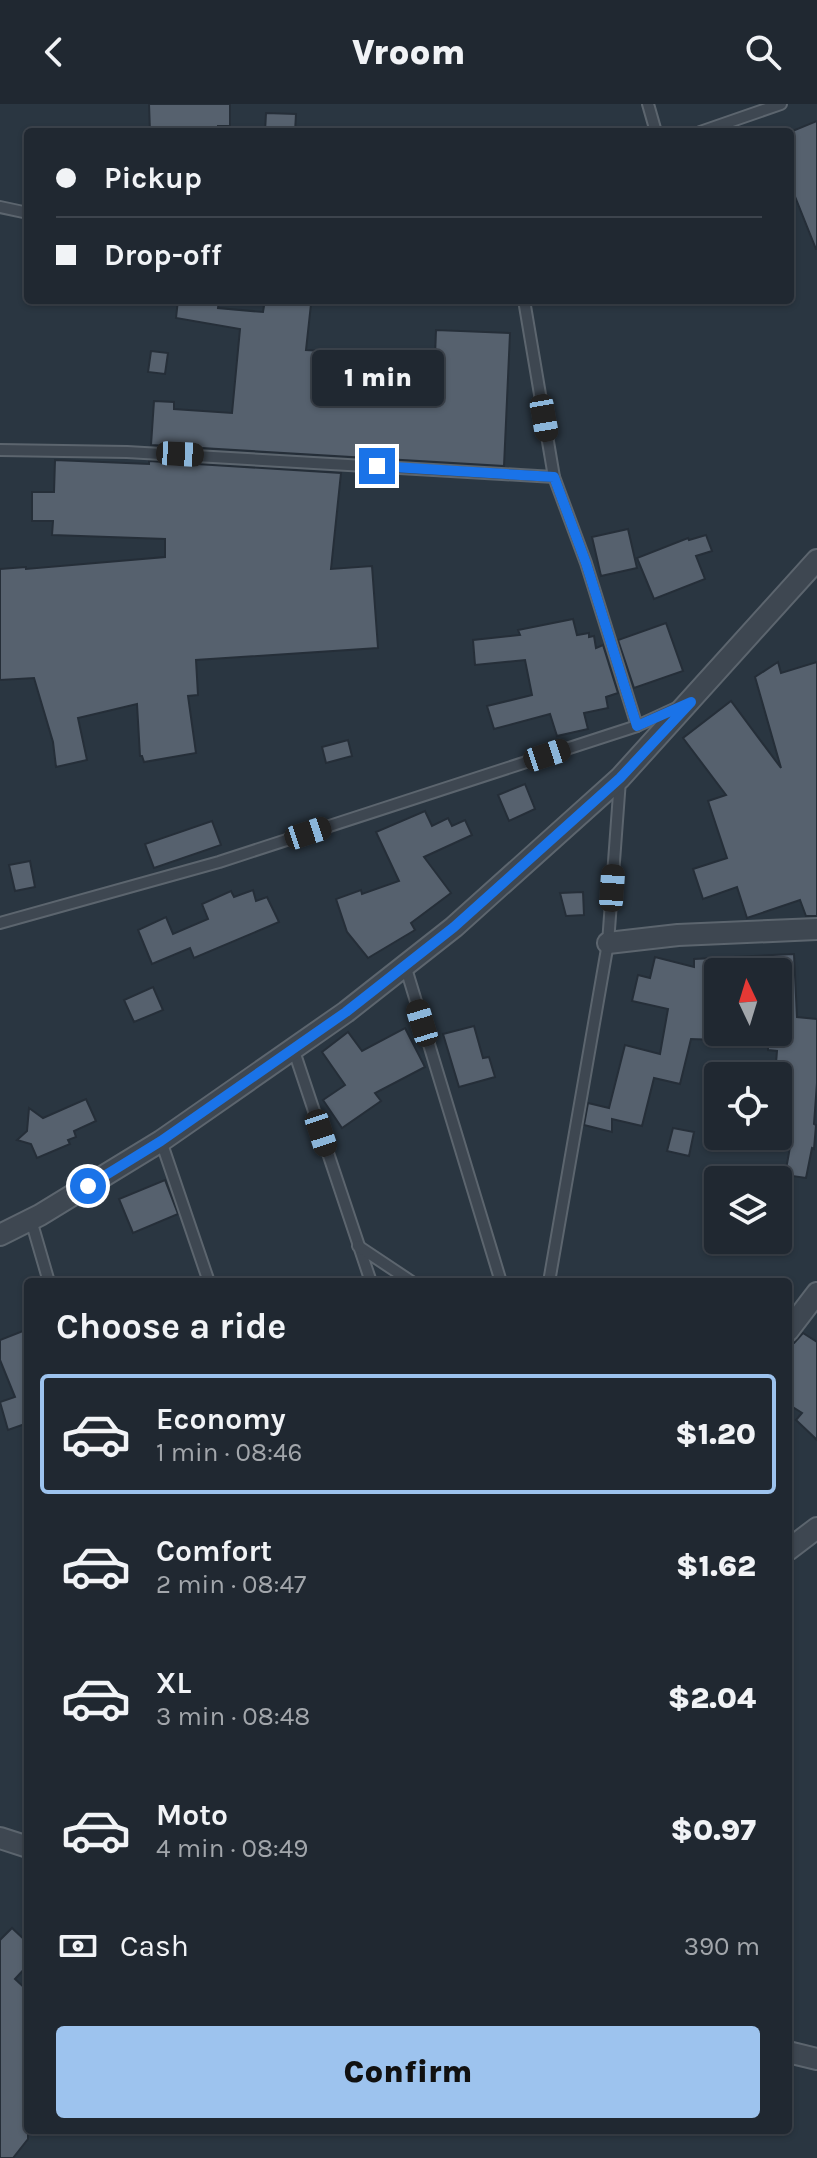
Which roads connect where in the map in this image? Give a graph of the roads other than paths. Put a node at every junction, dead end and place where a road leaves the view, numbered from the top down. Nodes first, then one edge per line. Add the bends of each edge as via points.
1 (648, 104) edge
2 (781, 104) edge
3 (655, 128) edge
4 (712, 128) edge
5 (0, 207) edge
6 (24, 212) edge
7 (525, 304) edge
8 (0, 450) edge
9 (554, 477) junction
10 (817, 560) edge
11 (691, 702) junction
12 (637, 726) junction
13 (620, 778) junction
14 (0, 923) edge
15 (817, 929) edge
16 (608, 943) junction
17 (405, 965) junction
18 (293, 1048) junction
19 (161, 1141) junction
20 (31, 1220) junction
21 (0, 1235) edge
22 (358, 1246) junction
23 (48, 1278) edge
24 (208, 1278) edge
25 (370, 1278) edge
26 (406, 1278) edge
27 (500, 1278) edge
28 (550, 1278) edge
29 (817, 1293) edge
30 (792, 1326) edge
31 (817, 1528) edge
32 (792, 1547) edge
33 (0, 1838) edge
34 (24, 1846) edge
35 (792, 2053) edge
36 (817, 2059) edge

1 - 3 lane
2 - 4 lane
5 - 6 lane
7 - 9 lane
8 - 9 lane via 171,454
9 - 12 lane
10 - 11 street
11 - 12 lane
11 - 13 street
12 - 14 lane via 219,862
13 - 16 lane
13 - 17 street
15 - 16 street
16 - 28 lane
17 - 18 street
17 - 27 lane
18 - 19 street
18 - 22 lane
19 - 20 street
19 - 24 lane
20 - 21 street
20 - 23 lane
22 - 25 lane
22 - 26 lane
29 - 30 street
31 - 32 street
33 - 34 street
35 - 36 street

